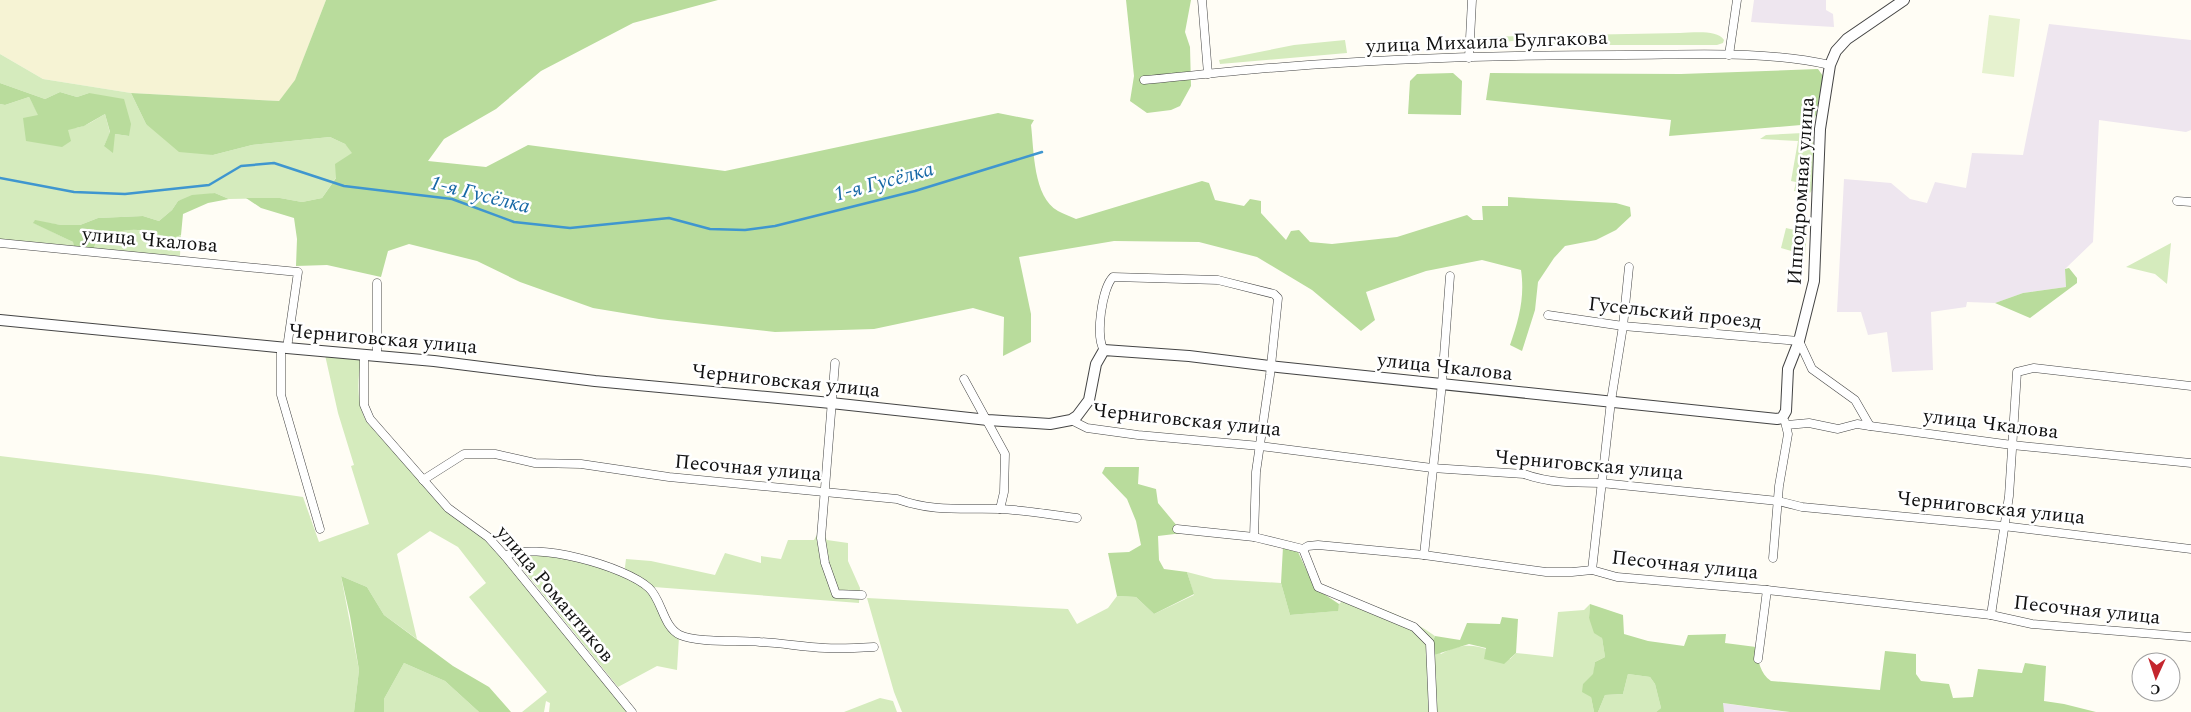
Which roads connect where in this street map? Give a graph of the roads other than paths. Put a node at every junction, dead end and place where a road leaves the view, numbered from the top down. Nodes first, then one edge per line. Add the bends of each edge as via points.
1 (1202, 0) edge
2 (1472, 0) edge
3 (1737, 0) edge
4 (1904, 0) edge
5 (1729, 55) junction
6 (1470, 58) junction
7 (1830, 65) junction
8 (1208, 74) junction
9 (1144, 80) dead end
10 (2177, 201) dead end
11 (2191, 202) edge
12 (0, 243) edge
13 (1629, 268) dead end
14 (1450, 276) dead end
15 (378, 284) dead end
16 (1548, 315) dead end
17 (0, 320) edge
18 (1623, 326) junction
19 (1799, 341) junction
20 (284, 348) junction
21 (1104, 350) junction
22 (364, 355) junction
23 (378, 356) junction
24 (835, 363) dead end
25 (1270, 366) junction
26 (964, 379) dead end
27 (1442, 383) junction
28 (2191, 386) edge
29 (1611, 401) junction
30 (831, 403) junction
31 (988, 420) junction
32 (1071, 420) junction
33 (1785, 421) junction
34 (1870, 426) junction
35 (2012, 445) junction
36 (1260, 446) junction
37 (2191, 463) edge
38 (1432, 468) junction
39 (424, 480) junction
40 (1601, 483) junction
41 (824, 492) junction
42 (1778, 501) junction
43 (1000, 509) junction
44 (1077, 518) dead end
45 (2004, 526) junction
46 (320, 529) dead end
47 (1177, 529) dead end
48 (1254, 537) junction
49 (1303, 549) junction
50 (2191, 549) edge
51 (1424, 555) junction
52 (505, 556) junction
53 (1773, 558) dead end
54 (1592, 570) junction
55 (1767, 590) junction
56 (862, 595) dead end
57 (1992, 615) junction
58 (2191, 637) edge
59 (874, 647) dead end
60 (1758, 659) dead end
61 (632, 712) edge
62 (1433, 712) edge

1 - 8 street
2 - 6 street
3 - 5 street
4 - 7 street, Ипподромная улица via 1847,39
5 - 6 street, улица Михаила Булгакова
5 - 7 street, улица Михаила Булгакова
6 - 8 street, улица Михаила Булгакова via 1341,63
7 - 19 street, Ипподромная улица via 1820,129 1814,281
8 - 9 street, улица Михаила Булгакова
10 - 11 street
12 - 20 street, улица Чкалова via 298,272
13 - 18 street
14 - 27 street
15 - 23 street
16 - 18 street, Гусельский проезд
17 - 20 street, Черниговская улица
18 - 19 street, Гусельский проезд
18 - 29 street
19 - 33 street, Ипподромная улица via 1788,369
19 - 34 street via 1812,369 1855,400
20 - 22 street, Черниговская улица
20 - 46 street via 281,394
21 - 25 street, улица Чкалова
21 - 25 street via 1100,344 1101,312 1108,282 1113,277 1218,280 1274,294 1278,298
21 - 32 street via 1096,364 1089,400
22 - 23 street, Черниговская улица
22 - 39 street, улица Романтиков via 363,387 367,413
23 - 30 street, Черниговская улица via 594,381
24 - 30 street
25 - 27 street, улица Чкалова
25 - 36 street
26 - 31 street
27 - 29 street, улица Чкалова
27 - 38 street
28 - 35 street via 2034,368 2017,372
29 - 33 street, улица Чкалова
29 - 40 street
30 - 31 street, Черниговская улица
30 - 41 street
31 - 32 street, Черниговская улица via 1050,424
31 - 43 street via 1005,454
32 - 36 street, Черниговская улица via 1087,428 1121,433
33 - 34 street, улица Чкалова via 1838,429 1856,424
33 - 42 street via 1786,447
34 - 35 street, улица Чкалова
35 - 37 street, улица Чкалова
35 - 45 street
36 - 38 street, Черниговская улица
36 - 48 street
38 - 40 street, Черниговская улица
38 - 51 street
39 - 41 street, Песочная улица via 464,454 495,454 535,463 581,464 669,477
39 - 52 street, улица Романтиков via 448,508 488,537
40 - 42 street, Черниговская улица
40 - 54 street
41 - 43 street, Песочная улица via 897,499 917,506
41 - 56 street via 821,538 825,563 836,594
42 - 45 street, Черниговская улица via 1802,507
42 - 53 street
43 - 44 street, Песочная улица
45 - 50 street, Черниговская улица
45 - 57 street
47 - 48 street, Песочная улица
48 - 49 street, Песочная улица
49 - 51 street, Песочная улица via 1318,545
49 - 62 street via 1318,587 1414,627 1430,643
51 - 54 street, Песочная улица via 1546,572
52 - 59 street via 514,552 569,556 610,566 632,576 650,589 673,630 680,636 826,648
52 - 61 street, улица Романтиков
54 - 55 street, Песочная улица via 1617,577
55 - 57 street, Песочная улица
55 - 60 street
57 - 58 street, Песочная улица via 2032,624

